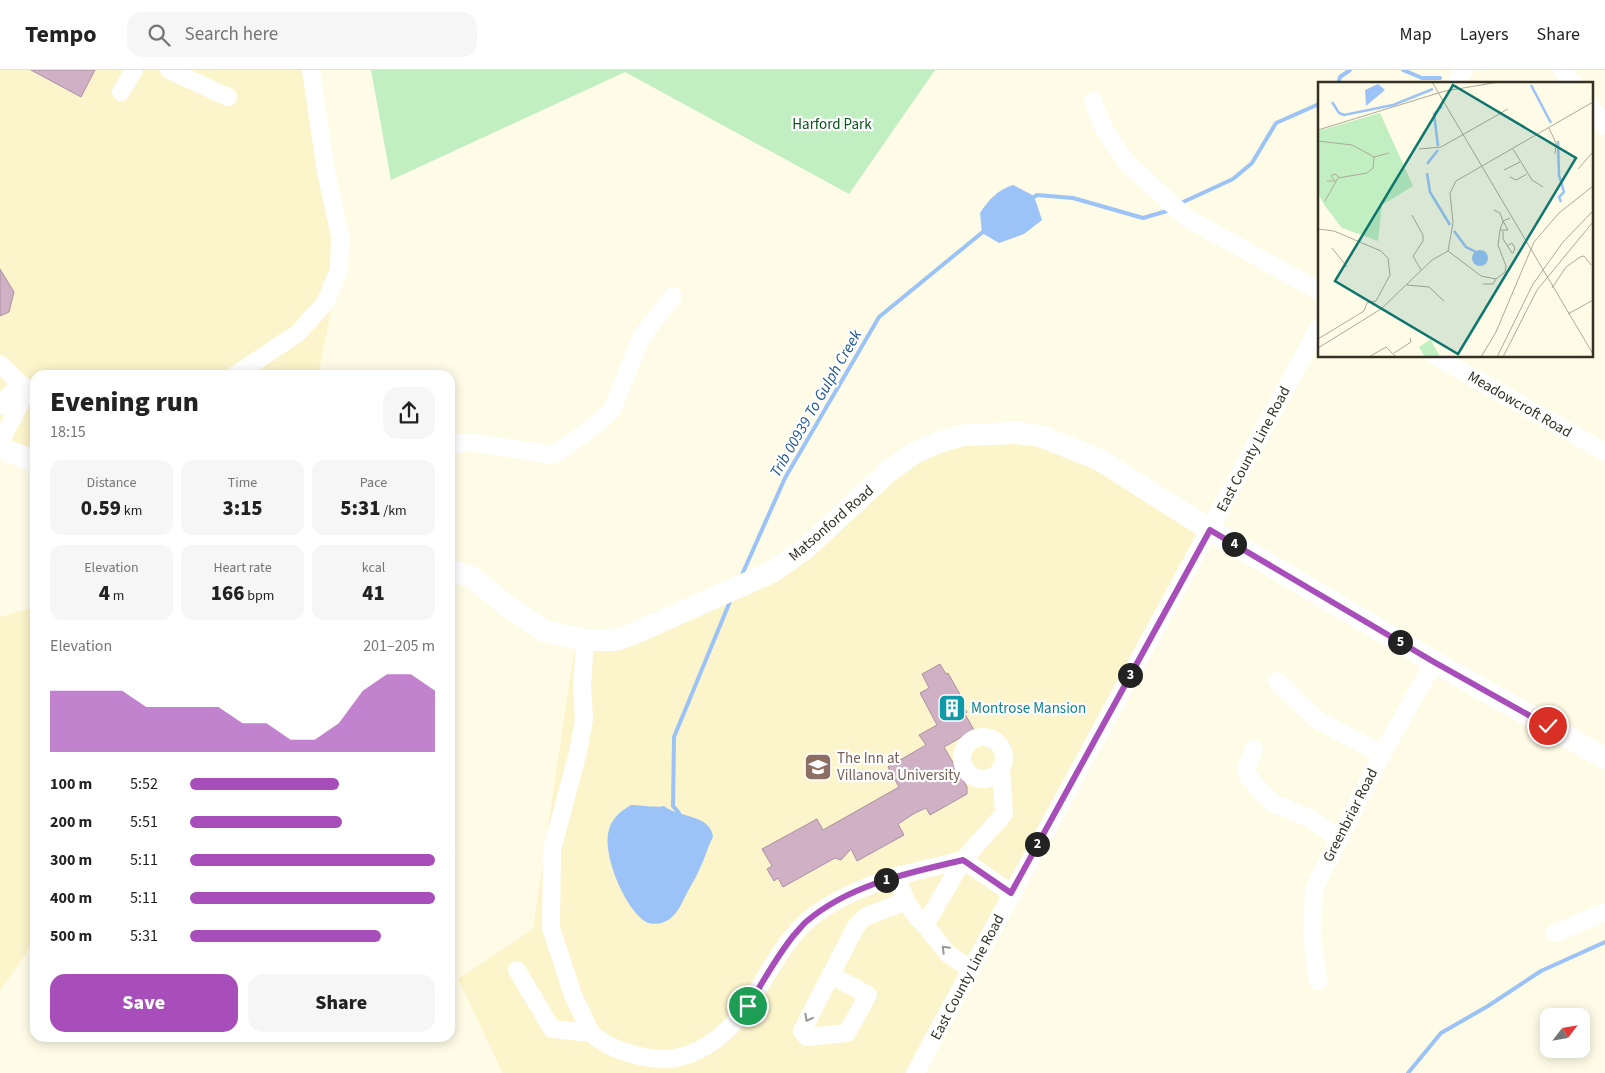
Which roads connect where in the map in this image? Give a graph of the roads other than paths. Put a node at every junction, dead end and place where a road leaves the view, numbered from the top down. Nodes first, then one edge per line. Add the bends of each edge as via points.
1 (134, 70) edge
2 (169, 70) edge
3 (311, 70) edge
4 (1464, 70) edge
5 (1562, 70) edge
6 (1457, 82) edge
7 (1571, 82) edge
8 (121, 92) dead end
9 (228, 97) dead end
10 (1094, 101) dead end
11 (1592, 108) edge
12 (1605, 126) edge
13 (1318, 289) edge
14 (673, 296) dead end
15 (1318, 329) edge
16 (1439, 358) edge
17 (0, 364) edge
18 (242, 370) edge
19 (27, 387) edge
20 (0, 406) edge
21 (0, 444) edge
22 (455, 445) edge
23 (0, 448) edge
24 (1605, 452) edge
25 (30, 458) edge
26 (1210, 530) junction
27 (455, 572) edge
28 (585, 640) junction
29 (1434, 662) junction
30 (1277, 682) dead end
31 (1254, 749) dead end
32 (1382, 754) junction
33 (1605, 758) edge
34 (1001, 769) dead end
35 (1338, 838) junction
36 (963, 860) junction
37 (897, 876) junction
38 (1011, 893) junction
39 (906, 901) junction
40 (1605, 912) edge
41 (925, 924) junction
42 (1555, 933) dead end
43 (971, 969) junction
44 (517, 970) dead end
45 (831, 975) dead end
46 (1318, 981) dead end
47 (592, 1033) junction
48 (915, 1073) edge

1 - 8 street
2 - 9 street
3 - 18 street via 326,172 340,236 339,270 325,303 298,333
4 - 6 street
5 - 7 street
10 - 13 street via 1103,127 1126,162 1187,218
11 - 12 street
14 - 22 street via 642,336 612,410 588,431 553,454 470,442
15 - 26 street, East County Line Road
16 - 24 street, Meadowcroft Road
17 - 19 street
19 - 20 street
19 - 21 street
23 - 25 main road
26 - 28 main road, Matsonford Road via 1098,459 1067,445 1017,433 964,435 914,453 806,548 772,572 633,634 615,640
26 - 29 main road, Matsonford Road
26 - 38 street, East County Line Road
27 - 28 main road, Matsonford Road via 472,577 544,632
28 - 47 street via 584,719 552,850 551,928 573,995
29 - 32 street, Greenbriar Road
29 - 33 main road, Matsonford Road
30 - 32 street via 1317,720
31 - 35 street via 1246,769 1247,775 1262,794 1273,804 1309,818
32 - 35 street, Greenbriar Road
34 - 36 street via 1004,814
35 - 46 street, Greenbriar Road via 1314,889 1312,934
36 - 37 street
36 - 38 street
36 - 41 street
37 - 39 street
37 - 47 street via 868,885 806,921 779,954 738,1020 705,1047 681,1058 664,1060 624,1053
38 - 43 street, East County Line Road
39 - 41 street
39 - 45 street via 865,917 856,926
40 - 42 street
43 -> 41 street via 948,954
43 - 48 street, East County Line Road
44 - 47 street via 552,1029

